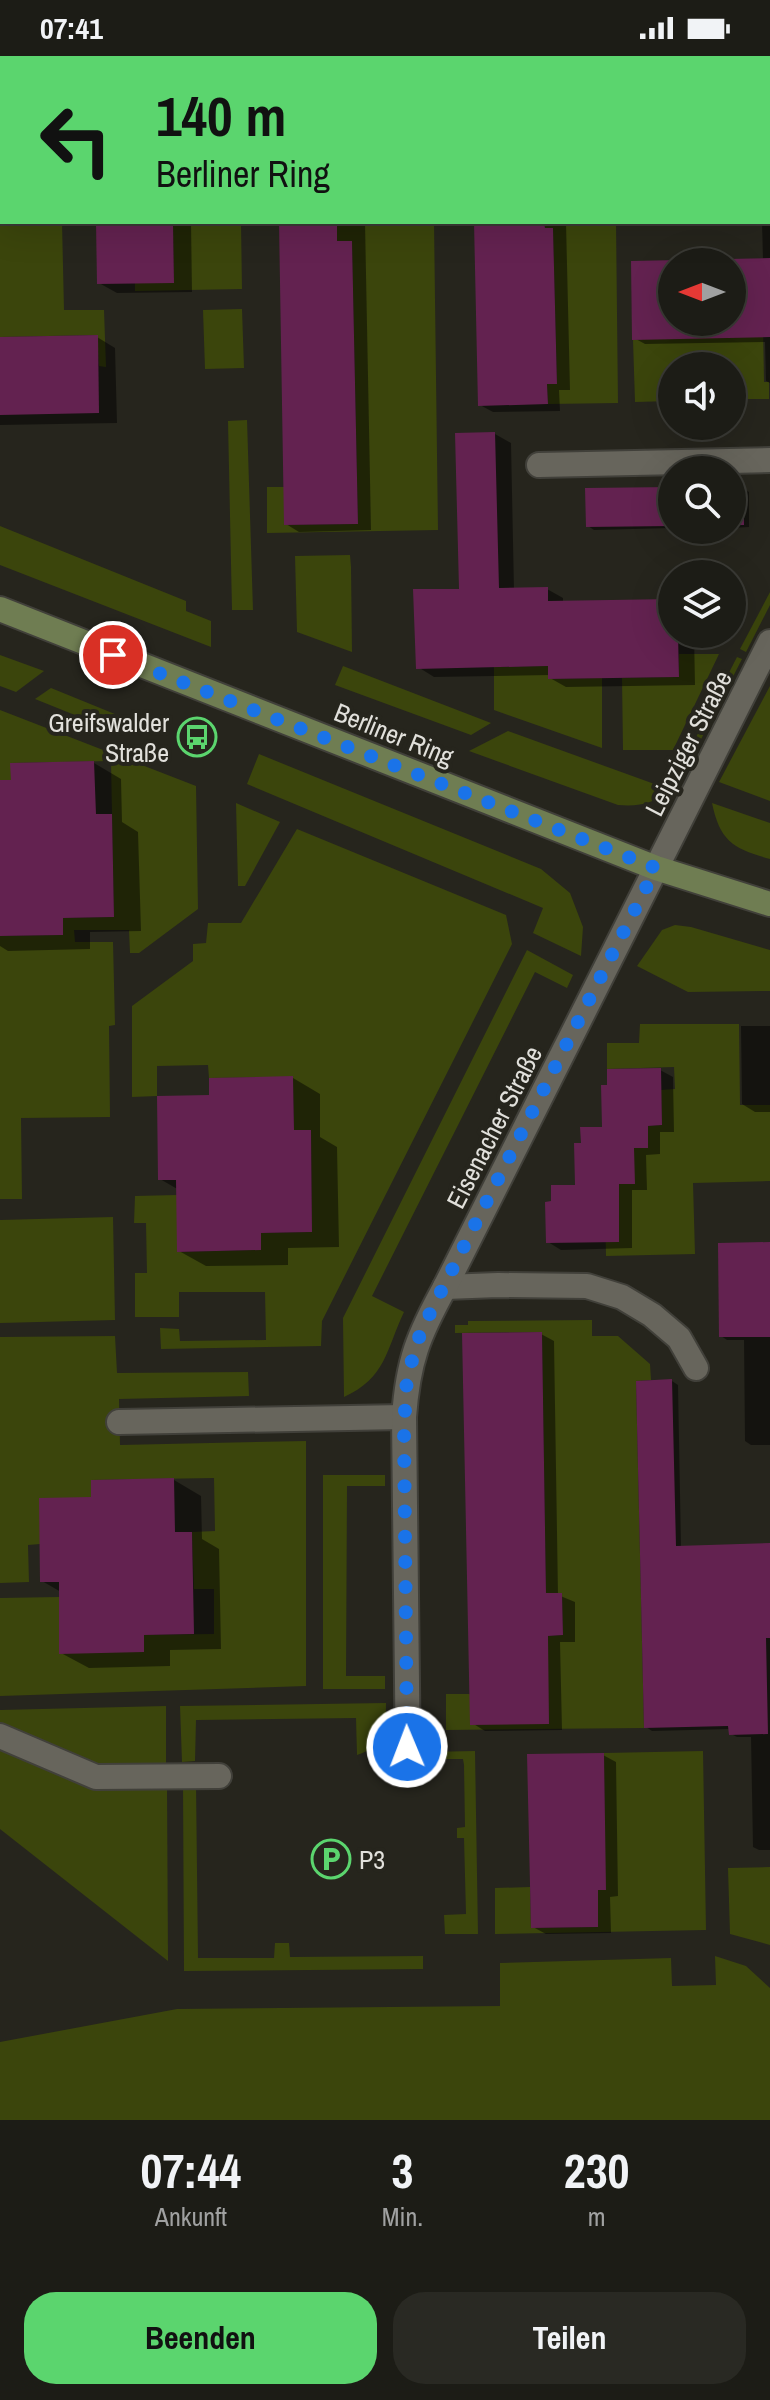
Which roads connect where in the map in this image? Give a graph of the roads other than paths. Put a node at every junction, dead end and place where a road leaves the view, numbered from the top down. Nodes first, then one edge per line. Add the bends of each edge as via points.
1 (770, 460) edge
2 (539, 465) dead end
3 (0, 609) edge
4 (770, 642) edge
5 (656, 868) junction
6 (770, 904) edge
7 (445, 1287) junction
8 (696, 1368) dead end
9 (404, 1417) junction
10 (119, 1422) dead end
11 (0, 1736) edge
12 (408, 1771) dead end
13 (219, 1776) dead end

1 - 2 street
3 - 5 street, Berliner Ring
4 - 5 street, Leipziger Straße
5 - 6 street, Berliner Ring
5 - 7 street, Eisenacher Straße
7 - 8 street via 587,1286 622,1297 679,1338
7 - 9 street, Eisenacher Straße via 421,1331 407,1377
9 - 10 street
9 - 12 street, Eisenacher Straße
11 - 13 street via 96,1777

